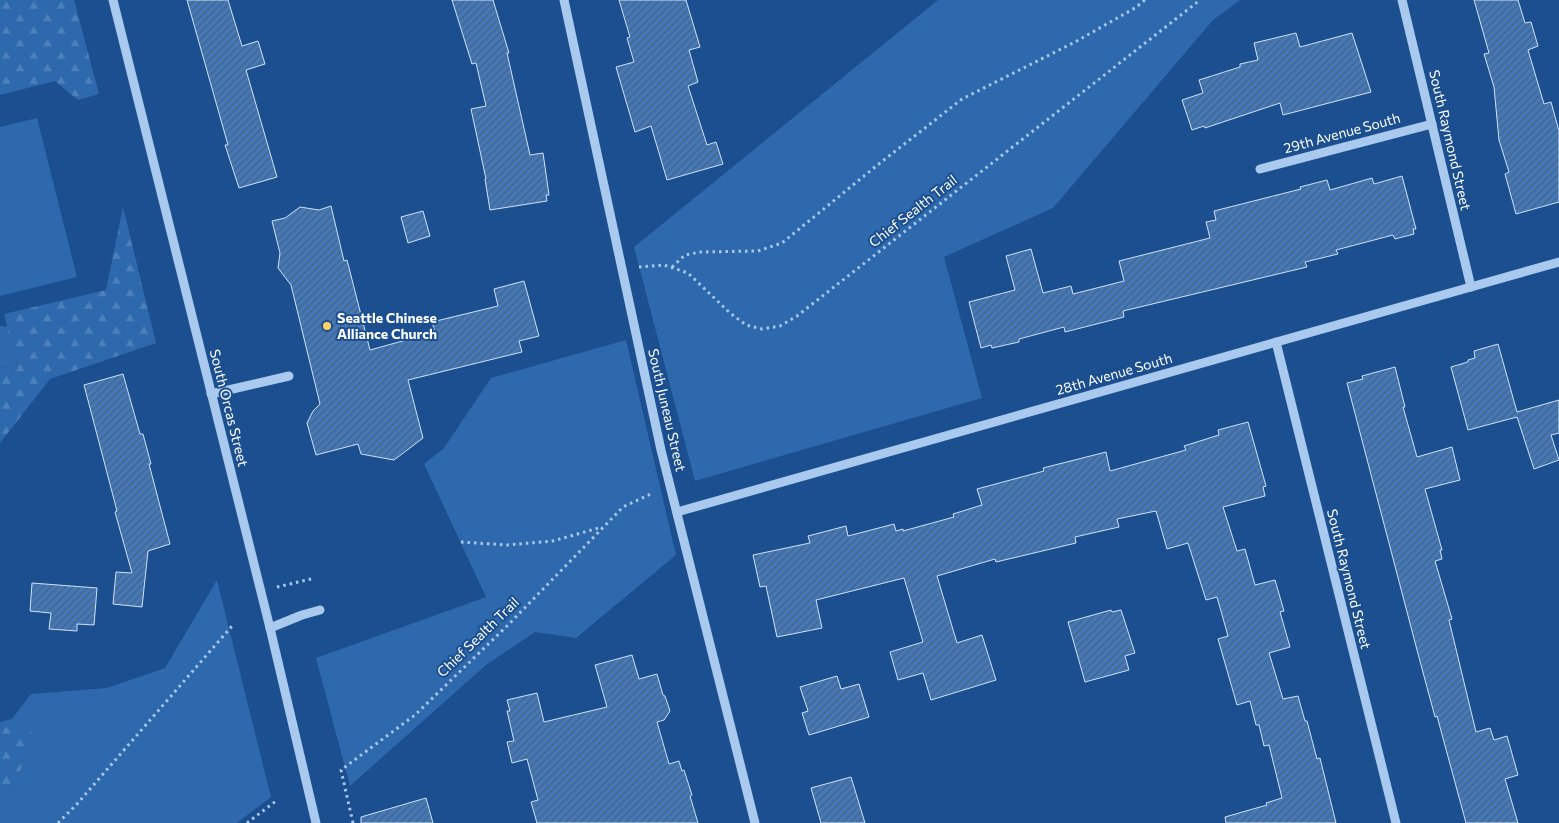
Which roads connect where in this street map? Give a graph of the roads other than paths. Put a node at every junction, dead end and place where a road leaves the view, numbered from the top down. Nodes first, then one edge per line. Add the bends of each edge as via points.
1 (113, 0) edge
2 (564, 0) edge
3 (1402, 0) edge
4 (1432, 124) junction
5 (1260, 170) dead end
6 (1559, 262) edge
7 (1471, 287) junction
8 (1276, 342) junction
9 (289, 376) dead end
10 (212, 394) junction
11 (677, 512) junction
12 (320, 610) dead end
13 (270, 628) junction
14 (316, 823) edge
15 (755, 823) edge
16 (1396, 823) edge

1 - 10 street, South Orcas Street
2 - 11 street, South Juneau Street
3 - 4 street, South Raymond Street
4 - 5 street, 29th Avenue South
4 - 7 street, South Raymond Street
6 - 7 street, 28th Avenue South
7 - 8 street, 28th Avenue South
8 - 11 street, 28th Avenue South
8 - 16 street, South Raymond Street
9 - 10 street
10 - 13 street, South Orcas Street
11 - 15 street, South Juneau Street
12 - 13 street
13 - 14 street, South Orcas Street

